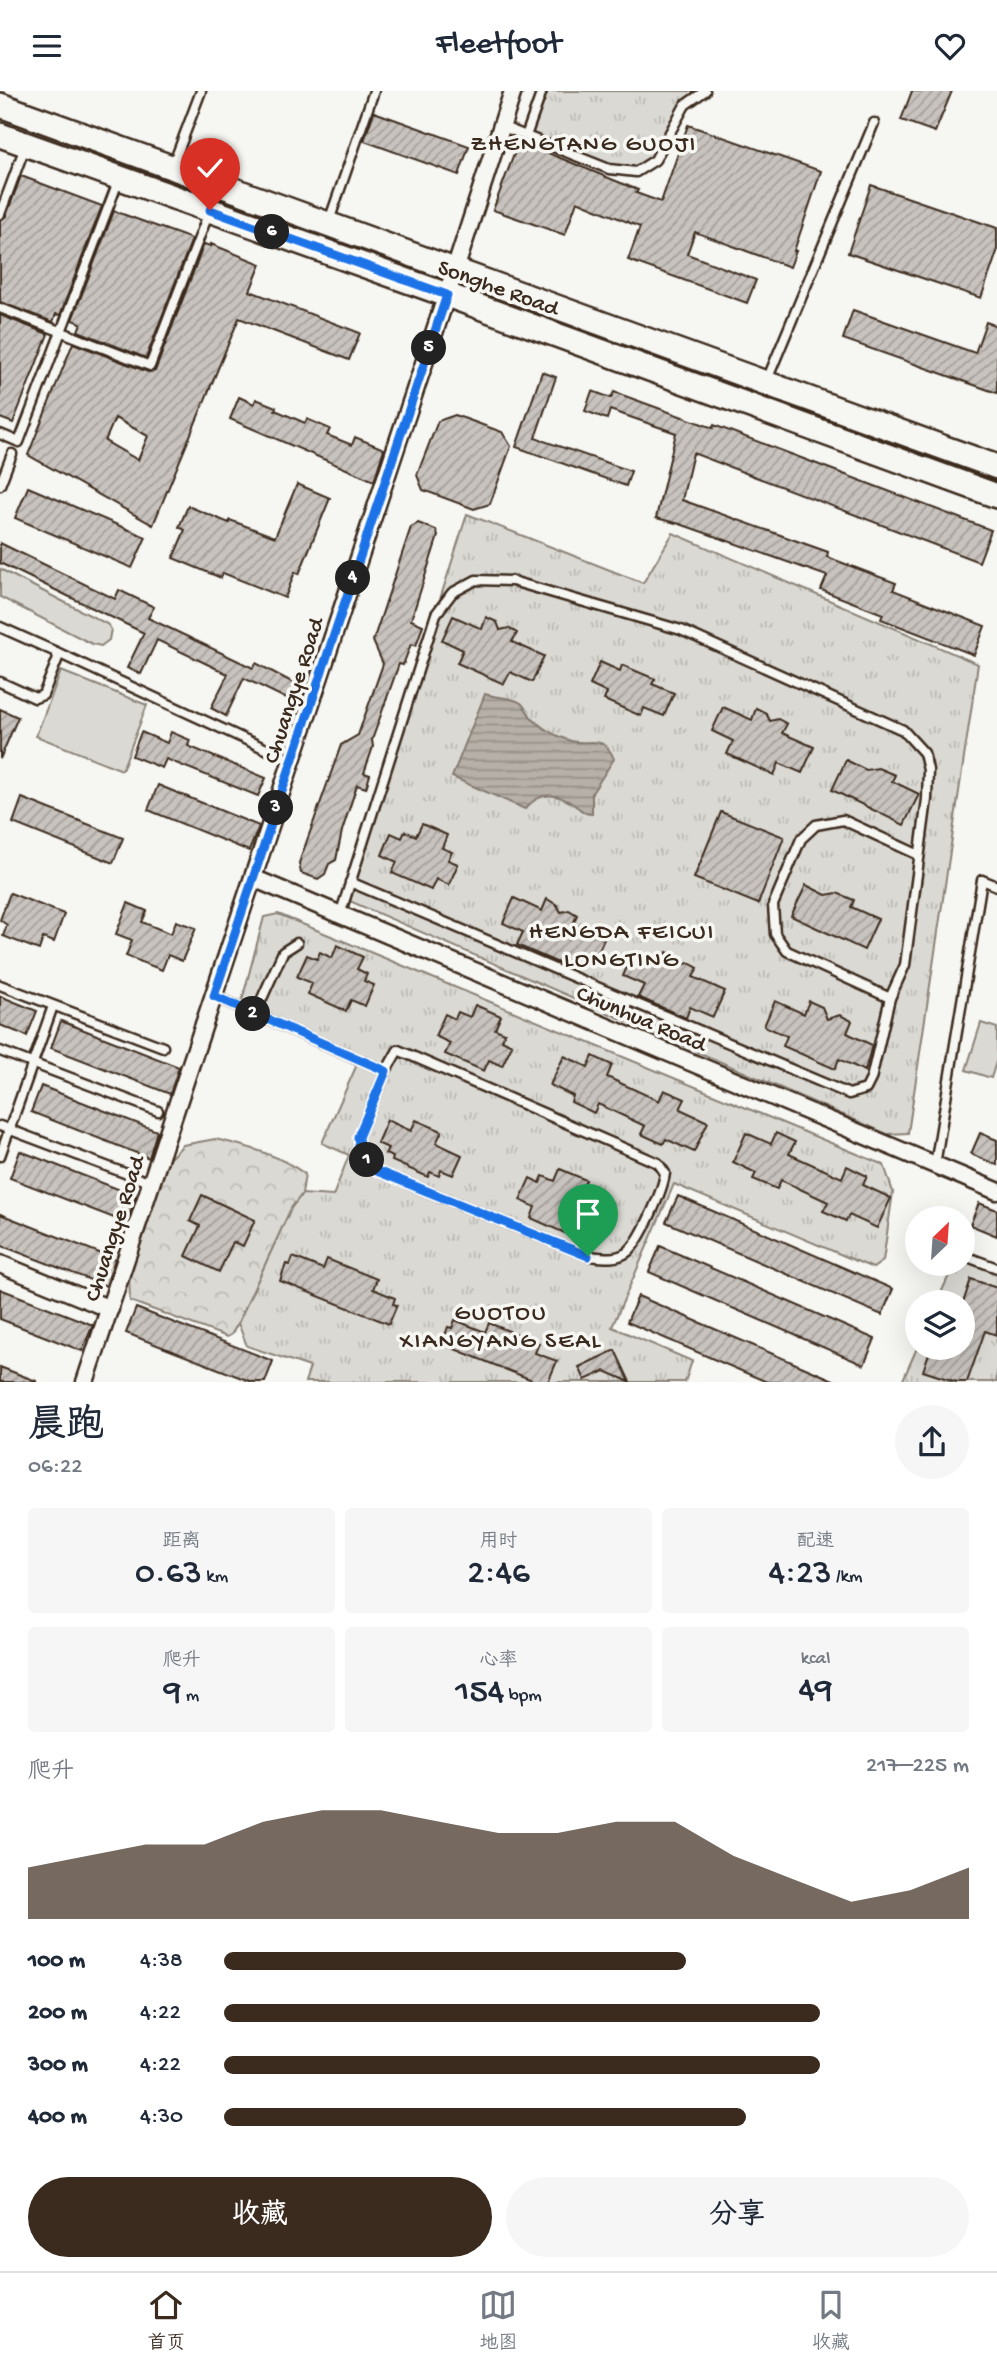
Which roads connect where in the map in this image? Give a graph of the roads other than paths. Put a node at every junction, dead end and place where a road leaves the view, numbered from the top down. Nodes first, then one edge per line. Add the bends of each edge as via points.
1 (201, 91) edge
2 (374, 91) edge
3 (513, 91) edge
4 (542, 91) edge
5 (705, 91) edge
6 (0, 105) edge
7 (874, 123) dead end
8 (501, 126) junction
9 (0, 135) edge
10 (526, 136) junction
11 (27, 145) junction
12 (172, 167) junction
13 (120, 178) junction
14 (210, 210) junction
15 (0, 213) edge
16 (328, 224) junction
17 (455, 270) junction
18 (447, 295) junction
19 (0, 308) edge
20 (61, 331) junction
21 (766, 383) junction
22 (0, 435) edge
23 (12, 454) dead end
24 (997, 467) edge
25 (0, 485) edge
26 (997, 495) edge
27 (0, 627) edge
28 (56, 652) junction
29 (0, 682) edge
30 (292, 761) junction
31 (919, 855) junction
32 (253, 878) junction
33 (350, 882) junction
34 (997, 886) edge
35 (340, 915) junction
36 (296, 943) dead end
37 (0, 985) edge
38 (214, 996) junction
39 (890, 998) junction
40 (53, 1006) junction
41 (255, 1014) junction
42 (163, 1047) dead end
43 (0, 1051) edge
44 (31, 1063) junction
45 (386, 1071) junction
46 (158, 1111) dead end
47 (0, 1126) edge
48 (10, 1130) junction
49 (0, 1156) edge
50 (935, 1165) junction
51 (151, 1183) junction
52 (997, 1191) edge
53 (975, 1260) edge
54 (0, 1264) edge
55 (997, 1268) edge
56 (110, 1309) junction
57 (85, 1382) edge

1 - 12 lane
2 - 16 lane
3 - 8 street, Chuangye Road
4 - 10 lane
5 - 10 lane via 685,105 655,160 636,172 609,169
6 - 12 main road, Songhe Road
7 - 21 lane
8 - 10 lane
8 - 17 street, Chuangye Road
9 - 11 main road, Songhe Road
11 - 13 main road, Songhe Road
11 - 15 lane
12 - 16 main road, Songhe Road
13 - 14 main road, Songhe Road
13 - 20 lane
14 - 18 main road, Songhe Road
14 - 20 lane via 150,366
16 - 17 main road, Songhe Road
17 - 18 street, Chuangye Road
17 - 21 main road, Songhe Road
18 - 26 main road, Songhe Road
18 - 30 street, Chuangye Road
19 - 20 lane
20 - 22 lane via 19,442
21 - 24 main road, Songhe Road
23 - 25 lane
27 - 28 lane
28 - 29 lane via 58,658 43,695 35,698
28 - 30 lane
30 - 32 street, Chuangye Road
31 - 33 lane via 928,770 924,753 903,730 681,630 513,581 476,580 453,593 436,614
31 - 39 lane via 905,965
31 - 39 lane via 843,820 817,825 801,839 772,905 775,933 787,951
32 - 35 street, Chunhua Road
32 - 38 street, Chuangye Road
33 - 35 lane
33 - 39 lane via 849,1094 866,1089 871,1079
34 - 50 lane via 982,880
35 - 50 street, Chunhua Road
36 - 41 lane via 283,953
37 - 40 lane
38 - 41 lane
38 - 51 street, Chuangye Road
40 - 42 lane
40 - 44 lane
41 - 45 lane
43 - 44 lane
44 - 46 lane
44 - 48 lane
45 - 45 lane via 358,1137 360,1153 377,1171 588,1256 626,1254 637,1241 663,1186 665,1174 658,1163 398,1050
47 - 48 lane
48 - 49 lane
48 - 51 lane
50 - 52 street, Chunhua Road
51 - 56 street, Chuangye Road
53 - 55 lane
54 - 56 street
56 - 57 street, Chuangye Road

